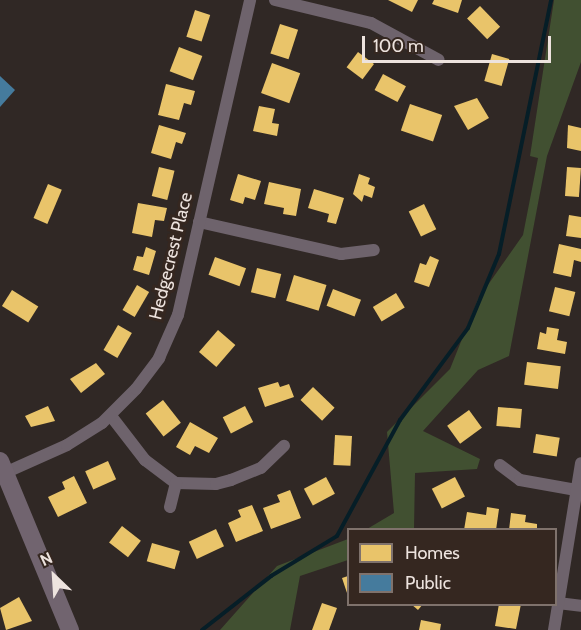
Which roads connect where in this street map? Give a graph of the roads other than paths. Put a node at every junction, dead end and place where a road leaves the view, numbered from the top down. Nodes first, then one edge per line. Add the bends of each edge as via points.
1 (250, 0) edge
2 (275, 0) edge
3 (439, 60) dead end
4 (200, 222) junction
5 (374, 250) dead end
6 (111, 416) junction
7 (284, 446) dead end
8 (581, 463) edge
9 (500, 465) dead end
10 (2, 469) edge
11 (176, 483) junction
12 (576, 490) junction
13 (170, 507) dead end
14 (558, 603) junction
15 (581, 606) edge
16 (70, 630) edge
17 (554, 630) edge

1 - 4 street, Hedgecrest Place
2 - 3 street via 371,23
4 - 5 street via 341,254
4 - 6 street, Hedgecrest Place via 171,333 149,372
6 - 10 street, Hedgecrest Place via 67,445
6 - 11 street via 145,460
7 - 11 street via 261,468 231,480 216,484
8 - 12 street
9 - 12 street via 526,483
10 - 16 main road
11 - 13 street
12 - 14 street
14 - 15 street
14 - 17 street

